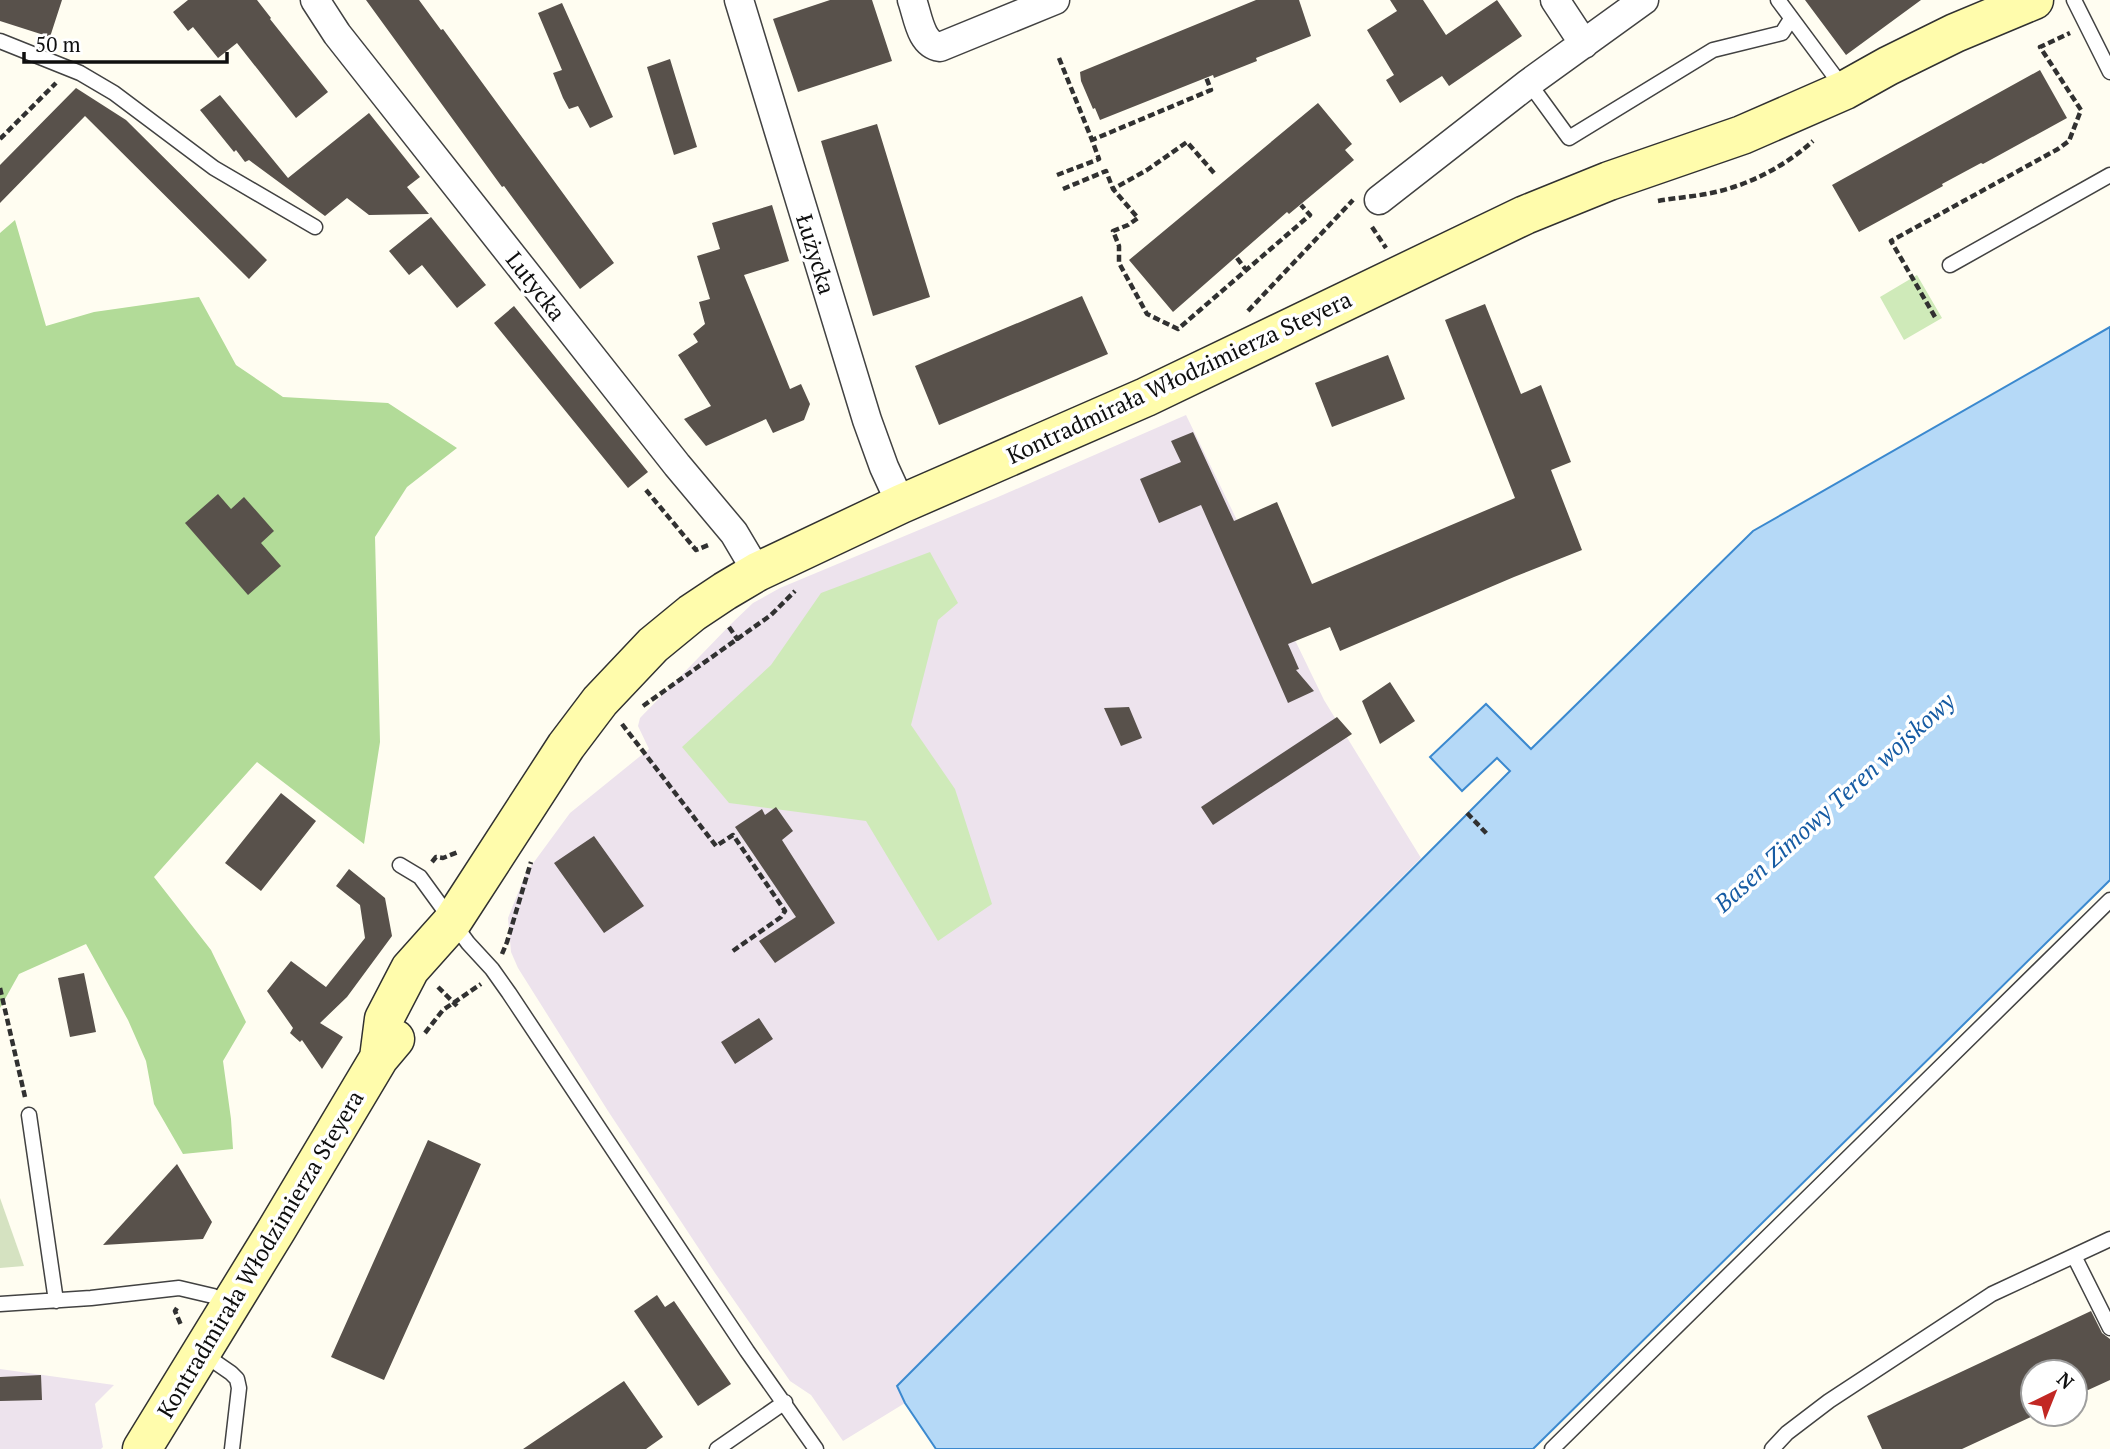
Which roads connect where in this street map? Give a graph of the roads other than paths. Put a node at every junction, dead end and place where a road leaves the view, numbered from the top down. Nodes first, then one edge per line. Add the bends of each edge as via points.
1 (316, 0) edge
2 (738, 0) edge
3 (912, 0) edge
4 (1055, 0) edge
5 (1555, 0) edge
6 (1644, 0) edge
7 (1778, 0) edge
8 (2034, 0) edge
9 (2074, 0) edge
10 (1791, 19) junction
11 (0, 41) edge
12 (1584, 44) junction
13 (2110, 72) edge
14 (1529, 83) junction
15 (1845, 90) junction
16 (2110, 175) edge
17 (1380, 200) dead end
18 (315, 226) dead end
19 (1950, 265) dead end
20 (901, 504) junction
21 (757, 572) junction
22 (400, 865) dead end
23 (2110, 901) edge
24 (452, 922) junction
25 (29, 1115) road end
26 (2110, 1239) edge
27 (2074, 1255) junction
28 (56, 1301) junction
29 (0, 1304) edge
30 (230, 1306) junction
31 (2110, 1328) edge
32 (201, 1353) junction
33 (785, 1402) junction
34 (1561, 1446) edge
35 (142, 1449) edge
36 (232, 1449) edge
37 (717, 1449) edge
38 (816, 1449) edge
39 (1772, 1449) edge

1 - 21 street, Lutycka via 337,34 734,533
2 - 20 street, Łużycka via 867,419
3 - 4 street via 926,40 940,47
5 - 12 street
6 - 12 street
7 - 10 lane
8 - 15 street, Kontradmirała Włodzimierza Steyera via 1955,33
9 - 13 lane
10 - 14 lane via 1782,33 1713,50 1569,138
10 - 15 lane
11 - 18 lane via 80,73 214,168
12 - 14 street
14 - 17 street
15 - 20 street, Kontradmirała Włodzimierza Steyera via 1707,149 1525,215 1146,397
16 - 19 lane
20 - 21 street, Kontradmirała Włodzimierza Steyera
21 - 24 street, Kontradmirała Włodzimierza Steyera via 669,631 600,701
22 - 24 lane via 420,877
23 - 34 lane
24 - 30 street, Kontradmirała Włodzimierza Steyera via 433,983 413,1017 379,1058
24 - 33 lane via 509,992
25 - 28 lane
26 - 27 lane
27 - 31 lane
27 - 39 lane via 1992,1294 1829,1401
28 - 29 lane
28 - 30 lane via 179,1288 213,1296
30 - 32 street, Kontradmirała Włodzimierza Steyera
32 - 35 street, Kontradmirała Włodzimierza Steyera
32 - 36 lane via 231,1373 239,1388
33 - 37 lane
33 - 38 lane

